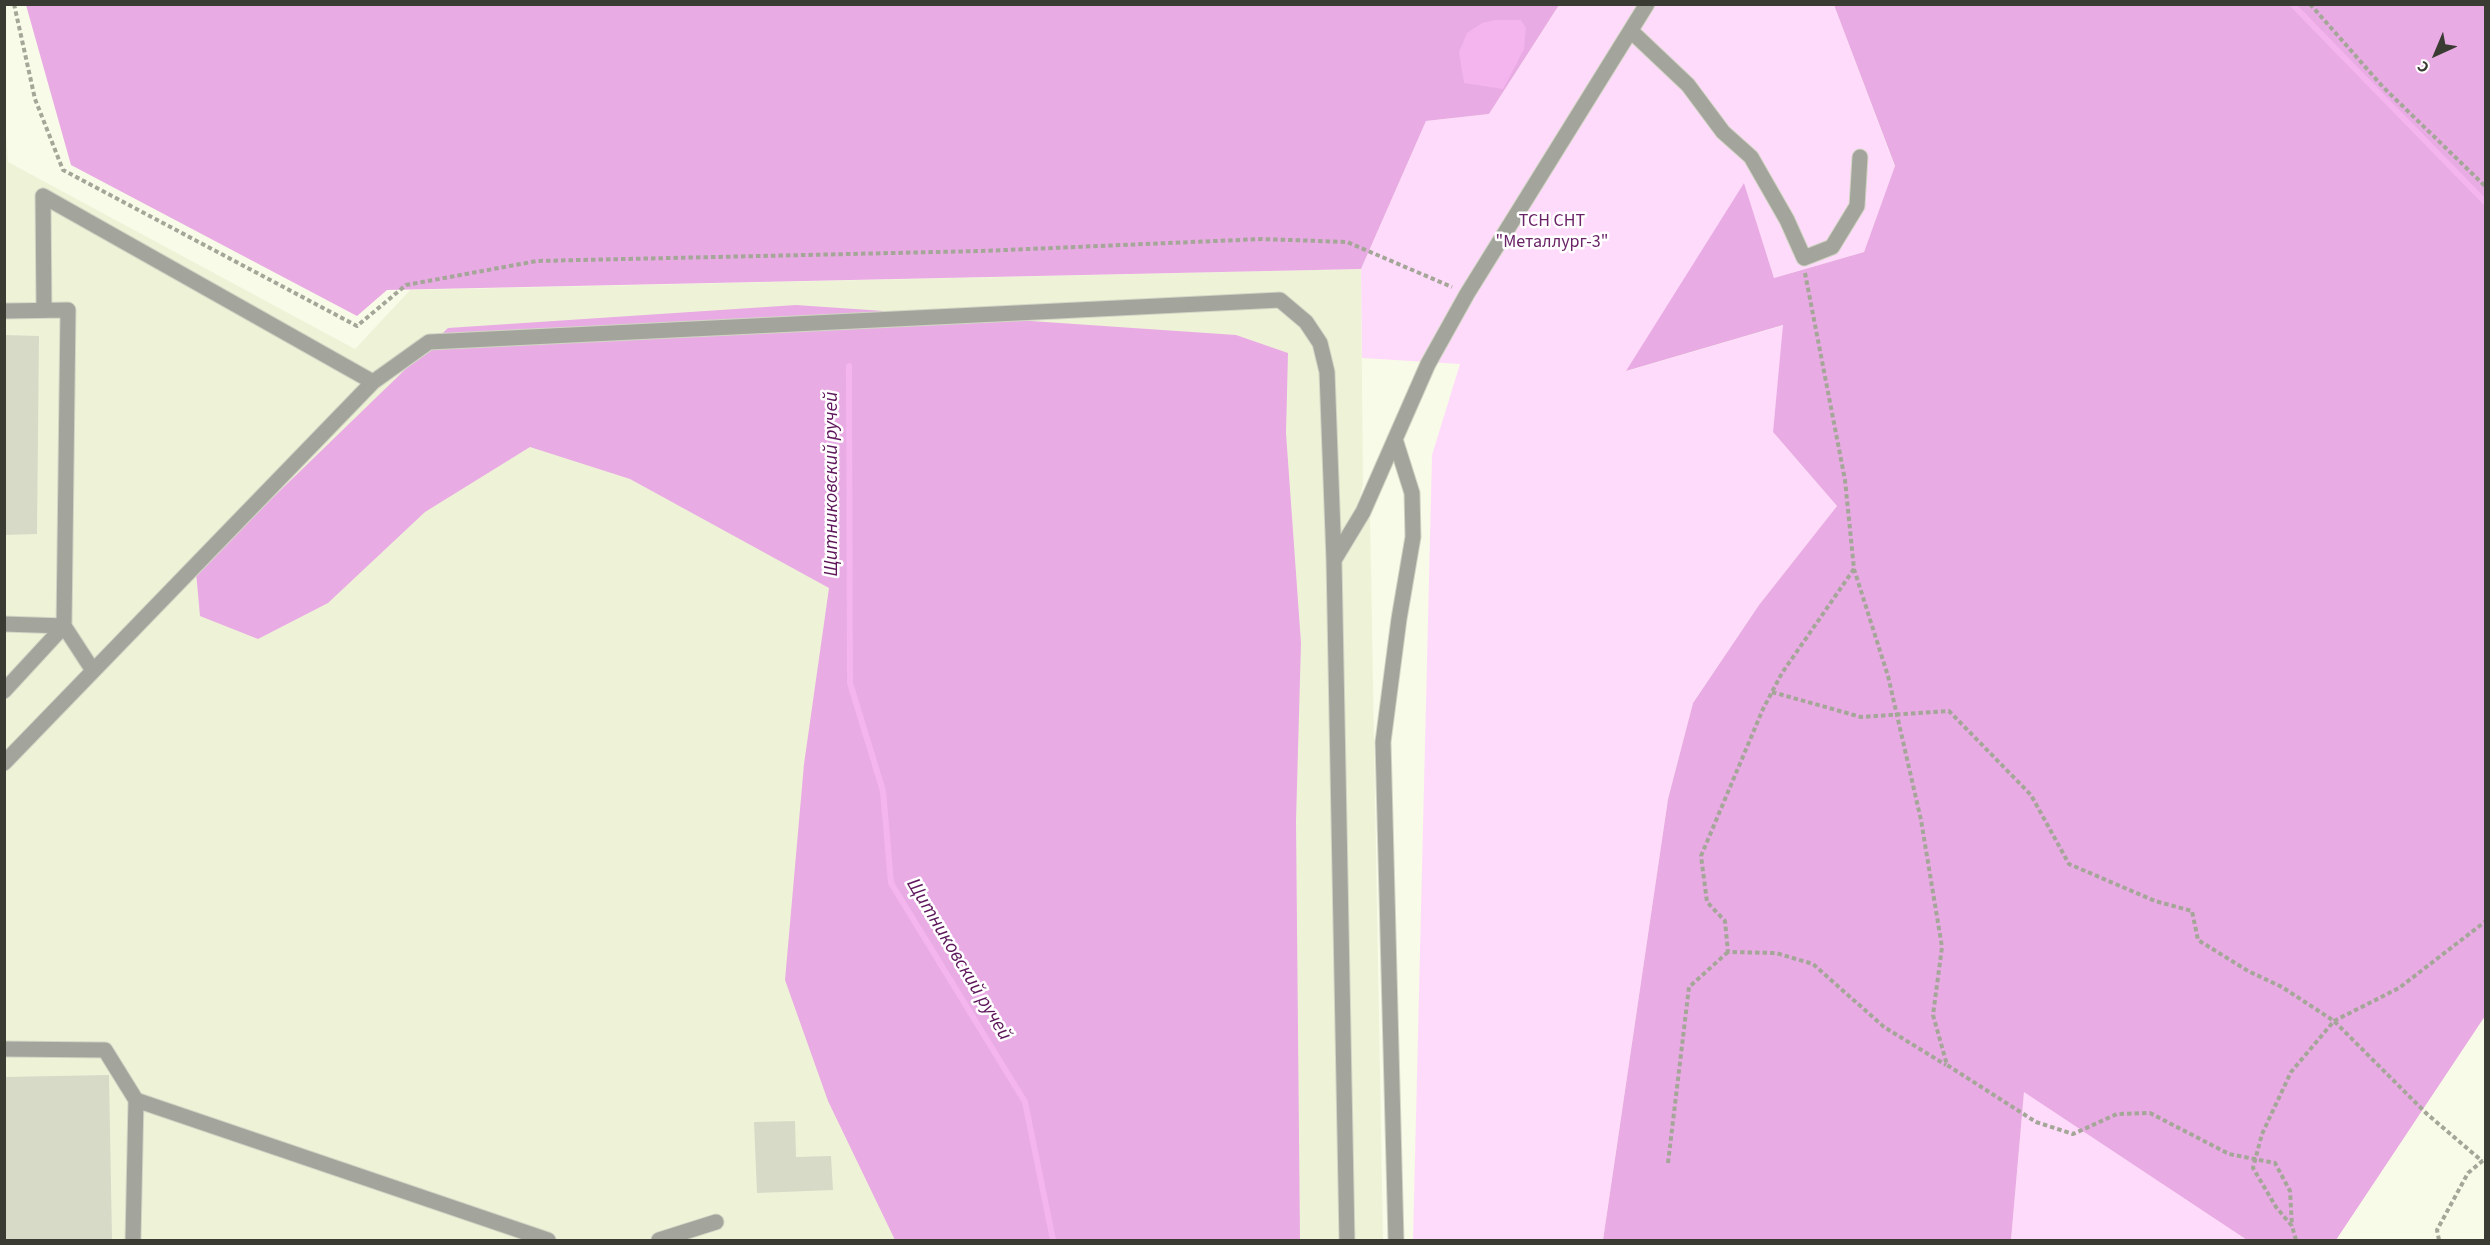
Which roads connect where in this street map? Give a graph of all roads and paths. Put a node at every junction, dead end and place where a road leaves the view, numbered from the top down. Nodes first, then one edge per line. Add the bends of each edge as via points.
1 (14, 4) edge
2 (1647, 4) edge
3 (2310, 4) edge
4 (1631, 31) junction
5 (1860, 157) dead end
6 (2486, 186) edge
7 (1804, 258) junction
8 (1467, 294) junction
9 (4, 310) edge
10 (44, 310) junction
11 (373, 382) junction
12 (1395, 439) junction
13 (1334, 561) junction
14 (1854, 569) junction
15 (4, 624) edge
16 (64, 626) junction
17 (92, 669) junction
18 (4, 691) edge
19 (1772, 692) junction
20 (1896, 714) junction
21 (4, 763) edge
22 (2486, 921) edge
23 (1728, 952) junction
24 (2334, 1021) junction
25 (4, 1049) edge
26 (1947, 1065) junction
27 (136, 1100) junction
28 (2255, 1159) junction
29 (2483, 1160) edge
30 (1668, 1163) dead end
31 (716, 1222) dead end
32 (2292, 1226) junction
33 (133, 1240) edge
34 (548, 1240) edge
35 (659, 1240) edge
36 (1347, 1240) edge
37 (1396, 1240) edge
38 (2296, 1240) edge
39 (2439, 1240) edge

1 - 8 path via 35,99 63,170 357,327 406,285 537,261 982,251 1262,239 1347,242
2 - 4 street
3 - 6 path via 2383,87
4 - 7 street via 1688,85 1723,132 1751,158
4 - 8 street
5 - 7 street via 1857,206 1832,247
7 - 14 path via 1845,480
8 - 12 street via 1428,364
9 - 10 street
10 - 11 street via 43,196
10 - 16 street via 68,310
11 - 13 street via 429,342 1280,300 1306,322 1320,343 1327,372
11 - 17 street
12 - 13 street via 1363,512
12 - 37 street via 1412,493 1413,537 1383,742
13 - 36 street
14 - 19 path
14 - 20 path
15 - 16 street
16 - 17 street
16 - 18 street
17 - 21 street
19 - 20 path via 1860,717
19 - 23 path via 1701,855 1707,902 1725,921
20 - 24 path via 1949,711 2031,795 2069,864 2155,901 2192,911 2198,940
20 - 26 path via 1921,820 1942,947 1933,1015
22 - 24 path via 2399,988
23 - 26 path via 1776,953 1813,964 1884,1027
23 - 30 path via 1689,987
24 - 28 path via 2291,1071
24 - 29 path via 2427,1114
25 - 27 street via 105,1050
26 - 28 path via 2036,1122 2073,1134 2116,1114 2150,1113 2229,1154
27 - 33 street
27 - 34 street
28 - 32 path via 2253,1168
28 - 32 path via 2275,1163 2290,1191
29 - 39 path via 2468,1173 2438,1230
31 - 35 street
32 - 38 path

